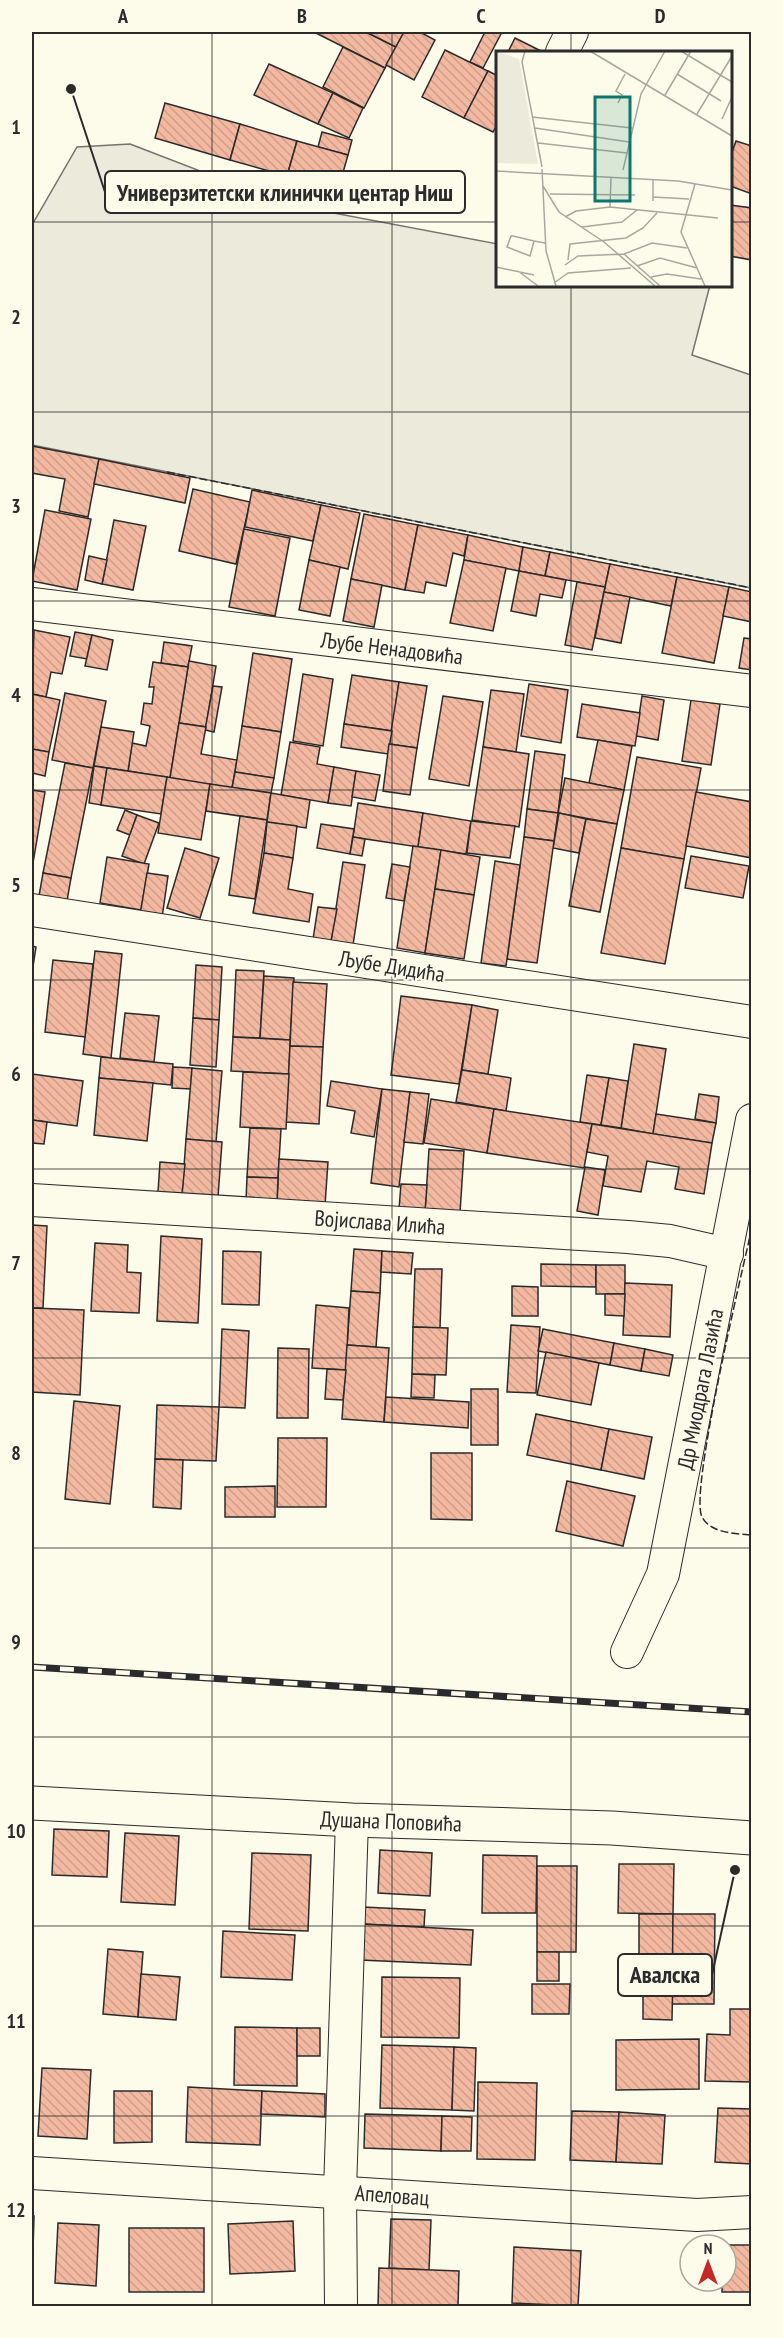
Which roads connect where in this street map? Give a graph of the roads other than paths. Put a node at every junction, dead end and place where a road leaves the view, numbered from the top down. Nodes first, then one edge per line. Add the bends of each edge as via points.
1 (572, 32) edge
2 (562, 51) edge
3 (32, 604) edge
4 (752, 691) edge
5 (32, 910) edge
6 (752, 1022) edge
7 (752, 1120) edge
8 (32, 1200) edge
9 (727, 1254) junction
10 (627, 1652) dead end
11 (32, 1803) edge
12 (352, 1820) junction
13 (752, 1838) edge
14 (32, 2173) edge
15 (340, 2191) junction
16 (752, 2212) edge
17 (340, 2307) edge

1 - 2 street
3 - 4 street, Љубе Ненадовића
5 - 6 street, Љубе Дидића
7 - 9 street, Др Миодрага Лазића
8 - 9 street, Војислава Илића via 628,1237 670,1241
9 - 10 street, Др Миодрага Лазића via 663,1575
11 - 12 street, Душана Поповића
12 - 13 street, Душана Поповића via 612,1828
12 - 15 street
14 - 15 street, Апеловац
15 - 16 street, Апеловац via 697,2215
15 - 17 street

